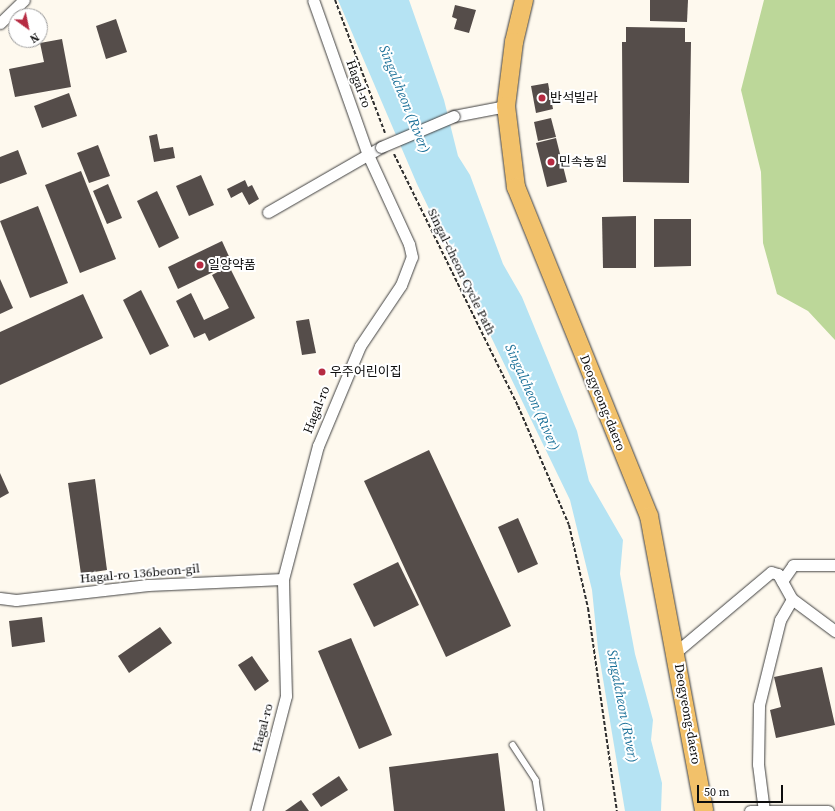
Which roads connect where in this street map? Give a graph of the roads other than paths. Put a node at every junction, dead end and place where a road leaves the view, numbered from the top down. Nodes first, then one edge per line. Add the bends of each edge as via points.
1 (24, 0) edge
2 (313, 0) edge
3 (524, 0) edge
4 (0, 23) edge
5 (506, 106) junction
6 (368, 155) junction
7 (268, 212) dead end
8 (835, 566) edge
9 (283, 579) junction
10 (782, 581) junction
11 (0, 598) edge
12 (792, 599) junction
13 (835, 631) edge
14 (676, 652) junction
15 (513, 745) dead end
16 (764, 810) edge
17 (256, 811) edge
18 (541, 811) edge
19 (704, 811) edge
20 (750, 811) edge
21 (828, 811) edge

1 - 4 street
2 - 6 street, Hagal-ro
3 - 5 main road, Deogyeong-daero via 514,42
5 - 6 street, bridge via 454,116
5 - 14 main road, Deogyeong-daero via 511,163 526,219 649,516
6 - 7 street
6 - 9 street, Hagal-ro via 409,244 412,257 401,285 360,346 333,404 318,446
8 - 10 street via 797,564 790,567
9 - 11 street, Hagal-ro 136beon-gil via 148,585 16,600
9 - 17 street, Hagal-ro via 286,696
10 - 12 street
10 - 14 street via 775,572 768,574
12 - 13 street
12 - 16 street via 780,620 759,705 758,764
14 - 19 main road, Deogyeong-daero
15 - 18 lane via 536,780
16 - 20 street
16 - 21 street

